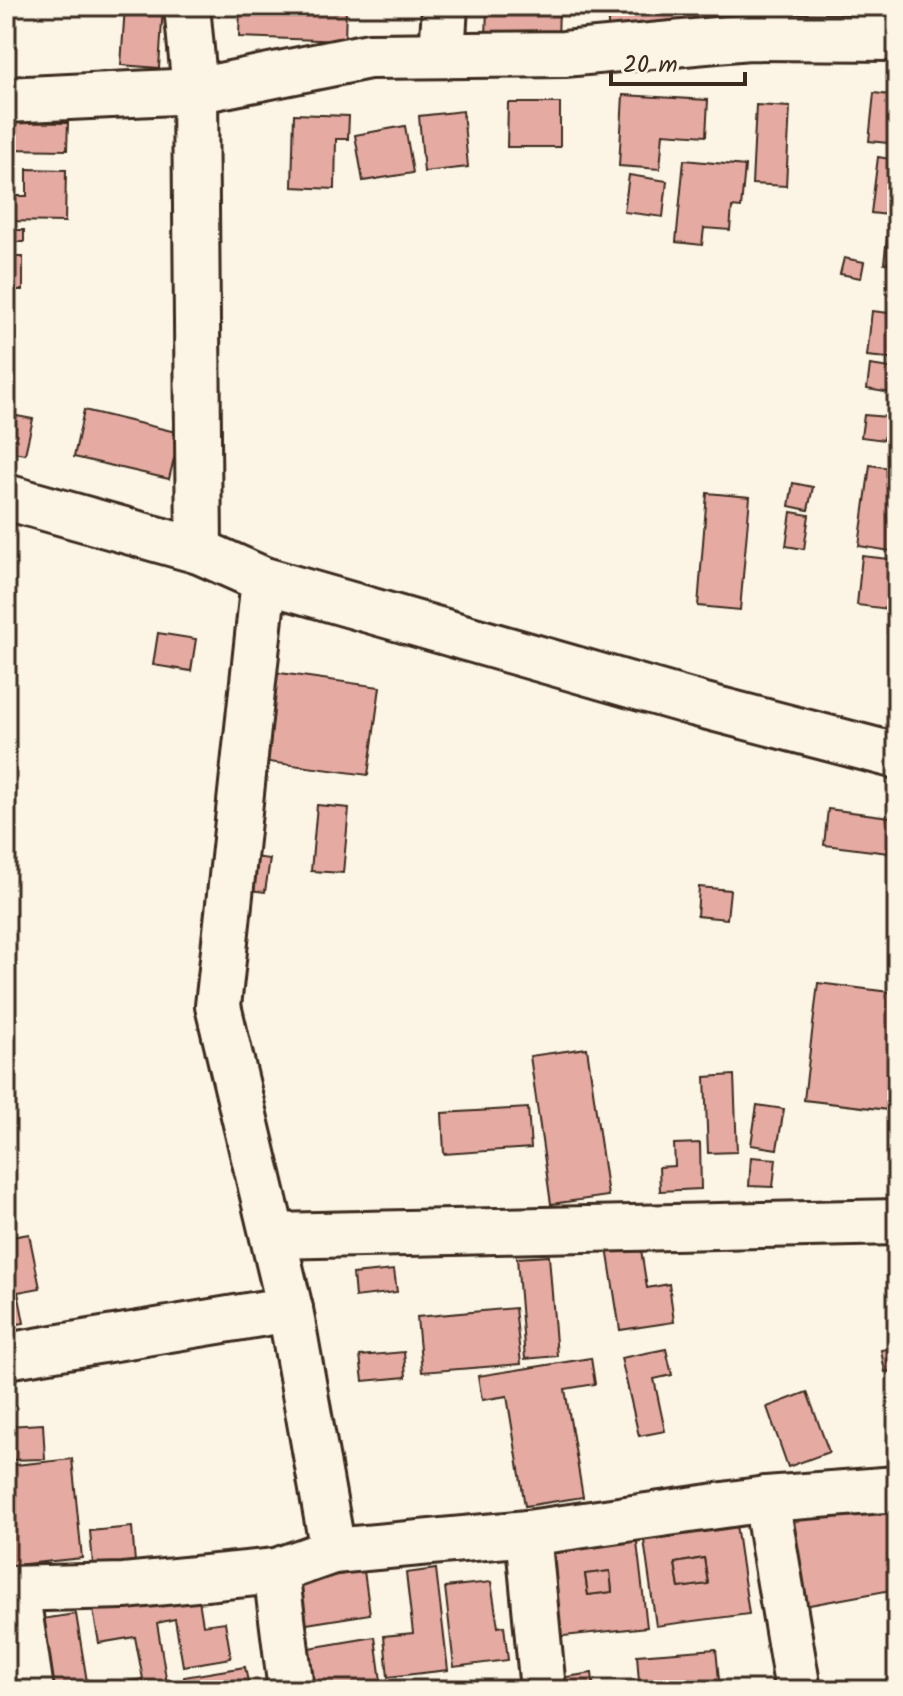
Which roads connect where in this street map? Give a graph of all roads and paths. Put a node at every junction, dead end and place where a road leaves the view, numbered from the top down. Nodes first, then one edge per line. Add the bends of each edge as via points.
1 (187, 6) edge
2 (445, 6) edge
3 (897, 38) edge
4 (442, 55) junction
5 (195, 91) junction
6 (6, 100) edge
7 (6, 497) edge
8 (199, 551) junction
9 (264, 580) junction
10 (897, 756) edge
11 (897, 1222) edge
12 (273, 1236) junction
13 (290, 1309) junction
14 (6, 1356) edge
15 (897, 1489) edge
16 (766, 1499) junction
17 (528, 1533) junction
18 (333, 1551) junction
19 (276, 1571) junction
20 (11, 1589) edge
21 (31, 1690) edge
22 (291, 1690) edge
23 (543, 1690) edge
24 (798, 1690) edge

1 - 5 street
2 - 4 street
3 - 4 street via 749,37 564,54
4 - 5 street via 369,56
5 - 6 street
5 - 8 street
7 - 8 street
8 - 9 street
9 - 10 street
9 - 12 street via 218,1006
11 - 12 street
12 - 13 street
13 - 14 street
13 - 18 street
15 - 16 street
16 - 17 street
16 - 24 street
17 - 18 street
17 - 23 street
18 - 19 street
19 - 20 street via 124,1586
19 - 22 street
20 - 21 street

